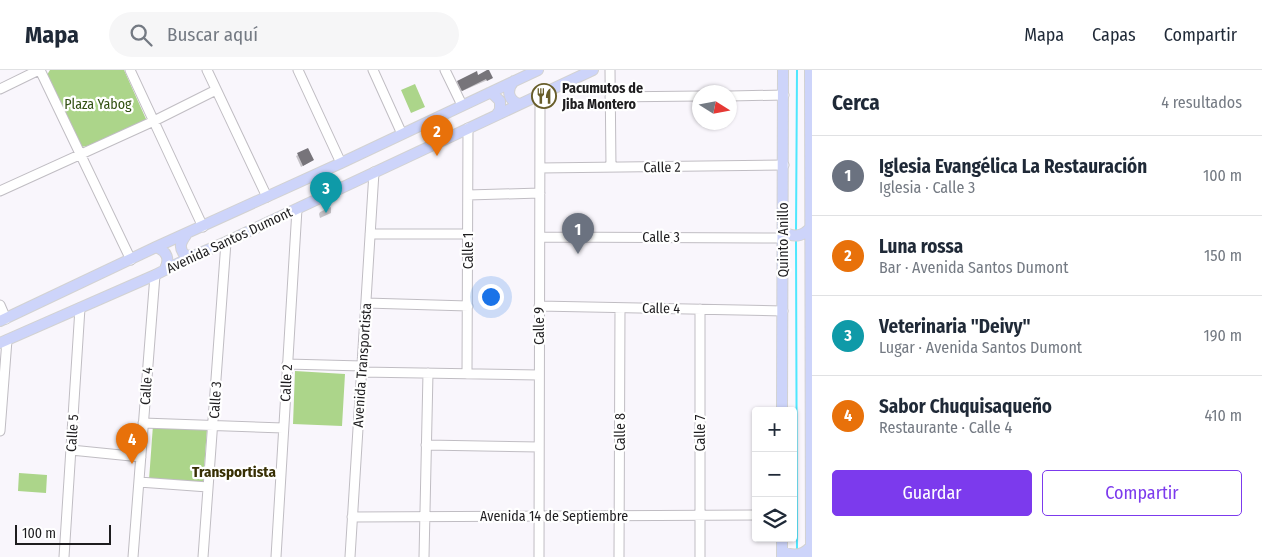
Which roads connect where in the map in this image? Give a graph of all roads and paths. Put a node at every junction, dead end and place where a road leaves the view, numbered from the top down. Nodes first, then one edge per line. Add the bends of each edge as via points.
1 (40, 70) edge
2 (130, 70) edge
3 (207, 70) edge
4 (298, 70) edge
5 (373, 70) edge
6 (445, 70) edge
7 (538, 70) edge
8 (593, 70) edge
9 (610, 70) edge
10 (783, 70) edge
11 (810, 70) edge
12 (522, 73) edge
13 (514, 81) junction
14 (0, 88) edge
15 (216, 90) junction
16 (489, 93) junction
17 (536, 96) junction
18 (692, 96) edge
19 (737, 96) edge
20 (784, 96) junction
21 (610, 97) junction
22 (519, 104) junction
23 (462, 105) junction
24 (497, 114) junction
25 (154, 121) junction
26 (468, 128) junction
27 (402, 134) junction
28 (80, 154) junction
29 (341, 163) junction
30 (784, 165) junction
31 (611, 167) junction
32 (540, 168) junction
33 (374, 172) junction
34 (0, 191) edge
35 (540, 193) junction
36 (468, 195) junction
37 (266, 197) junction
38 (297, 209) junction
39 (203, 227) junction
40 (370, 234) junction
41 (468, 234) junction
42 (186, 235) junction
43 (540, 237) junction
44 (786, 238) junction
45 (809, 238) edge
46 (226, 242) junction
47 (156, 247) junction
48 (193, 256) junction
49 (131, 260) junction
50 (165, 269) junction
51 (155, 274) junction
52 (366, 303) junction
53 (0, 305) edge
54 (468, 306) junction
55 (540, 306) junction
56 (80, 308) junction
57 (620, 308) junction
58 (700, 309) junction
59 (811, 309) edge
60 (783, 311) junction
61 (3, 320) edge
62 (3, 341) edge
63 (287, 364) junction
64 (362, 370) junction
65 (428, 373) junction
66 (467, 374) junction
67 (539, 375) junction
68 (782, 407) edge
69 (143, 423) junction
70 (213, 426) junction
71 (283, 428) junction
72 (0, 431) edge
73 (426, 445) junction
74 (539, 446) junction
75 (71, 450) junction
76 (141, 457) junction
77 (139, 482) junction
78 (208, 487) junction
79 (752, 515) edge
80 (539, 516) junction
81 (619, 516) junction
82 (700, 516) junction
83 (352, 517) junction
84 (424, 517) junction
85 (811, 518) edge
86 (808, 552) edge
87 (785, 554) edge
88 (64, 557) edge
89 (133, 557) edge
90 (203, 557) edge
91 (276, 557) edge
92 (350, 557) edge
93 (424, 557) edge
94 (539, 557) edge
95 (619, 557) edge
96 (700, 557) edge

1 - 14 street
1 - 28 street
2 - 25 street
3 - 15 street
4 - 29 street
5 - 27 street
6 - 23 street
7 - 12 main road, Avenida Santos Dumont
8 - 17 main road, Avenida Santos Dumont
9 - 21 street
10 - 20 main road, Quinto Anillo
11 - 45 main road, Quinto Anillo
12 - 13 main road, Avenida Santos Dumont
13 - 16 main road, Avenida Santos Dumont
13 - 22 main road via 508,92
15 - 25 street
15 - 37 street
16 - 23 main road, Avenida Santos Dumont
16 - 24 main road via 500,101
17 - 22 main road, Avenida Santos Dumont
17 - 32 street, Calle 9 via 540,105
18 - 21 street
19 - 20 street
20 - 30 main road, Quinto Anillo
21 - 31 street
22 - 24 main road, Avenida Santos Dumont
23 - 27 main road, Avenida Santos Dumont
24 - 26 main road, Avenida Santos Dumont
25 - 28 street
25 - 39 street
26 - 33 main road, Avenida Santos Dumont
26 - 36 street, Calle 1
27 - 29 main road, Avenida Santos Dumont
28 - 34 street
28 - 49 street
29 - 37 main road, Avenida Santos Dumont
30 - 31 street, Calle 2
30 - 44 main road, Quinto Anillo
31 - 32 street, Calle 2
32 - 35 street, Calle 9
33 - 38 main road, Avenida Santos Dumont
33 - 40 street, Avenida Transportista
35 - 36 street
35 - 43 street, Calle 9
36 - 41 street, Calle 1
37 - 39 main road, Avenida Santos Dumont
38 - 46 main road, Avenida Santos Dumont
38 - 63 street, Calle 2
39 - 42 main road, Avenida Santos Dumont
40 - 41 street
40 - 52 street, Avenida Transportista
41 - 54 street, Calle 1
42 - 47 main road, Avenida Santos Dumont
42 - 48 main road via 180,246 185,255
43 - 44 street, Calle 3
43 - 55 street, Calle 9
44 - 45 main road
44 - 60 main road, Quinto Anillo
45 - 59 main road, Quinto Anillo
46 - 48 main road, Avenida Santos Dumont
46 - 70 street, Calle 3
47 - 49 main road, Avenida Santos Dumont
47 - 50 main road via 166,252 168,264
48 - 50 main road, Avenida Santos Dumont
49 - 61 main road, Avenida Santos Dumont
50 - 51 main road, Avenida Santos Dumont
51 - 56 main road, Avenida Santos Dumont
51 - 69 street, Calle 4
52 - 54 street
52 - 64 street, Avenida Transportista
53 - 61 street
54 - 66 street, Calle 1
55 - 57 street, Calle 4
55 - 67 street, Calle 9
56 - 62 main road, Avenida Santos Dumont
56 - 75 street, Calle 5
57 - 58 street, Calle 4
57 - 81 street, Calle 8
58 - 60 street, Calle 4
58 - 82 street, Calle 7
59 - 85 main road, Quinto Anillo
60 - 68 main road, Quinto Anillo
62 - 72 street
63 - 64 street
63 - 71 street, Calle 2
64 - 65 street
64 - 83 street, Avenida Transportista
65 - 66 street
65 - 73 street
66 - 67 street
67 - 74 street, Calle 9
69 - 70 street
69 - 76 street, Calle 4
70 - 71 street
70 - 78 street, Calle 3
71 - 91 street, Calle 2
73 - 74 street
73 - 84 street
74 - 80 street, Calle 9
75 - 76 street
75 - 88 street, Calle 5
76 - 77 street, Calle 4
77 - 78 street
77 - 89 street, Calle 4
78 - 90 street, Calle 3
79 - 82 street, Avenida 14 de Septiembre
80 - 81 street, Avenida 14 de Septiembre
80 - 84 street, Avenida 14 de Septiembre
80 - 94 street, Calle 9
81 - 82 street, Avenida 14 de Septiembre
81 - 95 street, Calle 8
82 - 96 street, Calle 7
83 - 84 street, Avenida 14 de Septiembre
83 - 92 street, Avenida Transportista
84 - 93 street
85 - 86 main road, Quinto Anillo
86 - 87 main road

